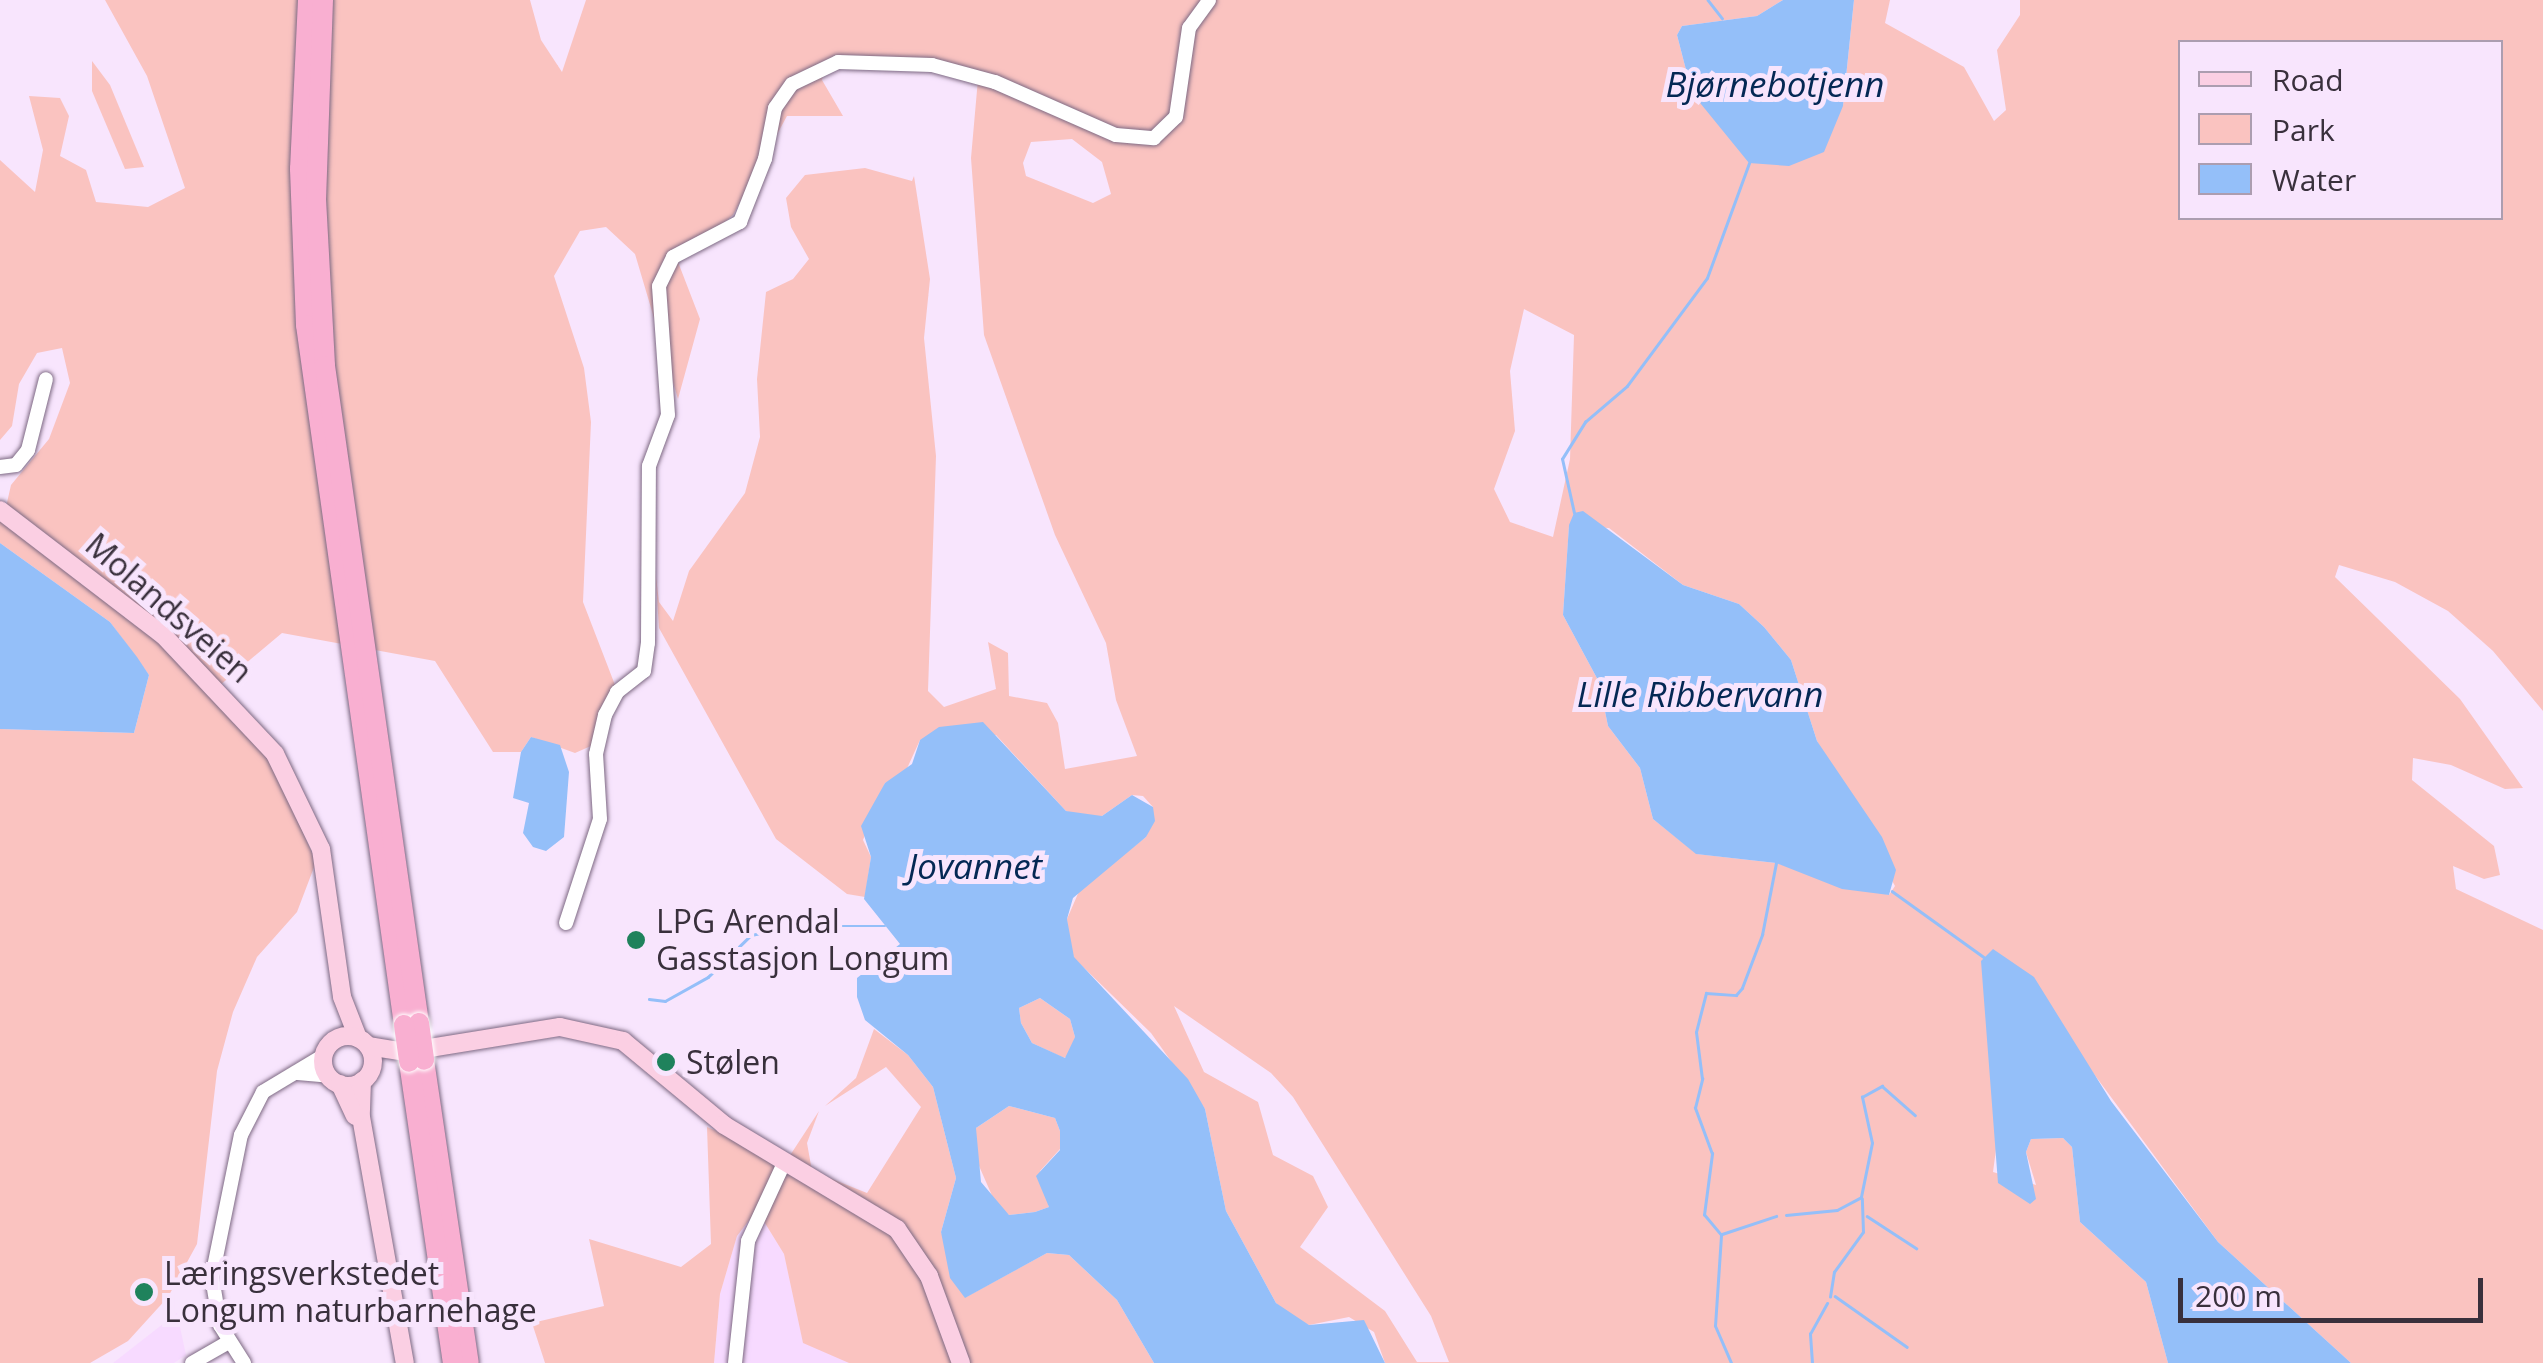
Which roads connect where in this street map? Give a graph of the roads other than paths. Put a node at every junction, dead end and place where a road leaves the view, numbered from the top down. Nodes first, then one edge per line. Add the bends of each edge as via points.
1 (308, 0) edge
2 (323, 0) edge
3 (1209, 0) edge
4 (46, 378) dead end
5 (0, 467) edge
6 (0, 510) edge
7 (566, 922) dead end
8 (342, 996) junction
9 (412, 1024) junction
10 (363, 1042) junction
11 (328, 1049) junction
12 (413, 1058) junction
13 (295, 1073) junction
14 (367, 1074) junction
15 (334, 1080) junction
16 (785, 1161) junction
17 (227, 1343) junction
18 (192, 1363) edge
19 (244, 1363) edge
20 (402, 1363) edge
21 (453, 1363) edge
22 (469, 1363) edge
23 (734, 1363) edge
24 (961, 1363) edge

1 - 9 highway via 300,169 306,325
2 - 9 highway via 316,200 325,366
3 - 7 street via 1189,28 1176,117 1154,138 1116,134 995,82 932,64 838,62 792,84 775,108 765,159 740,222 673,257 659,286 668,415 649,466 648,643 644,670 618,692 605,715 596,754 600,819
4 - 5 street via 28,450 16,465
6 - 8 main road, Molandsveien via 163,635 275,754 321,849
8 - 10 main road, Molandsveien
8 - 11 main road, Molandsveien
9 - 12 highway, bridge
10 - 11 main road
10 - 12 main road
10 - 14 main road, Molandsveien
11 - 13 street
11 - 15 main road
12 - 14 main road
12 - 16 main road via 560,1027 601,1032 632,1048 708,1114
12 - 21 highway
12 - 22 highway
13 - 15 street
13 - 17 street via 263,1092 241,1135 212,1278
14 - 15 main road
14 - 20 main road, Molandsveien via 362,1117
15 - 20 main road via 355,1118
16 - 23 street via 748,1240
16 - 24 main road via 908,1240 943,1306
17 - 18 street
17 - 19 street

